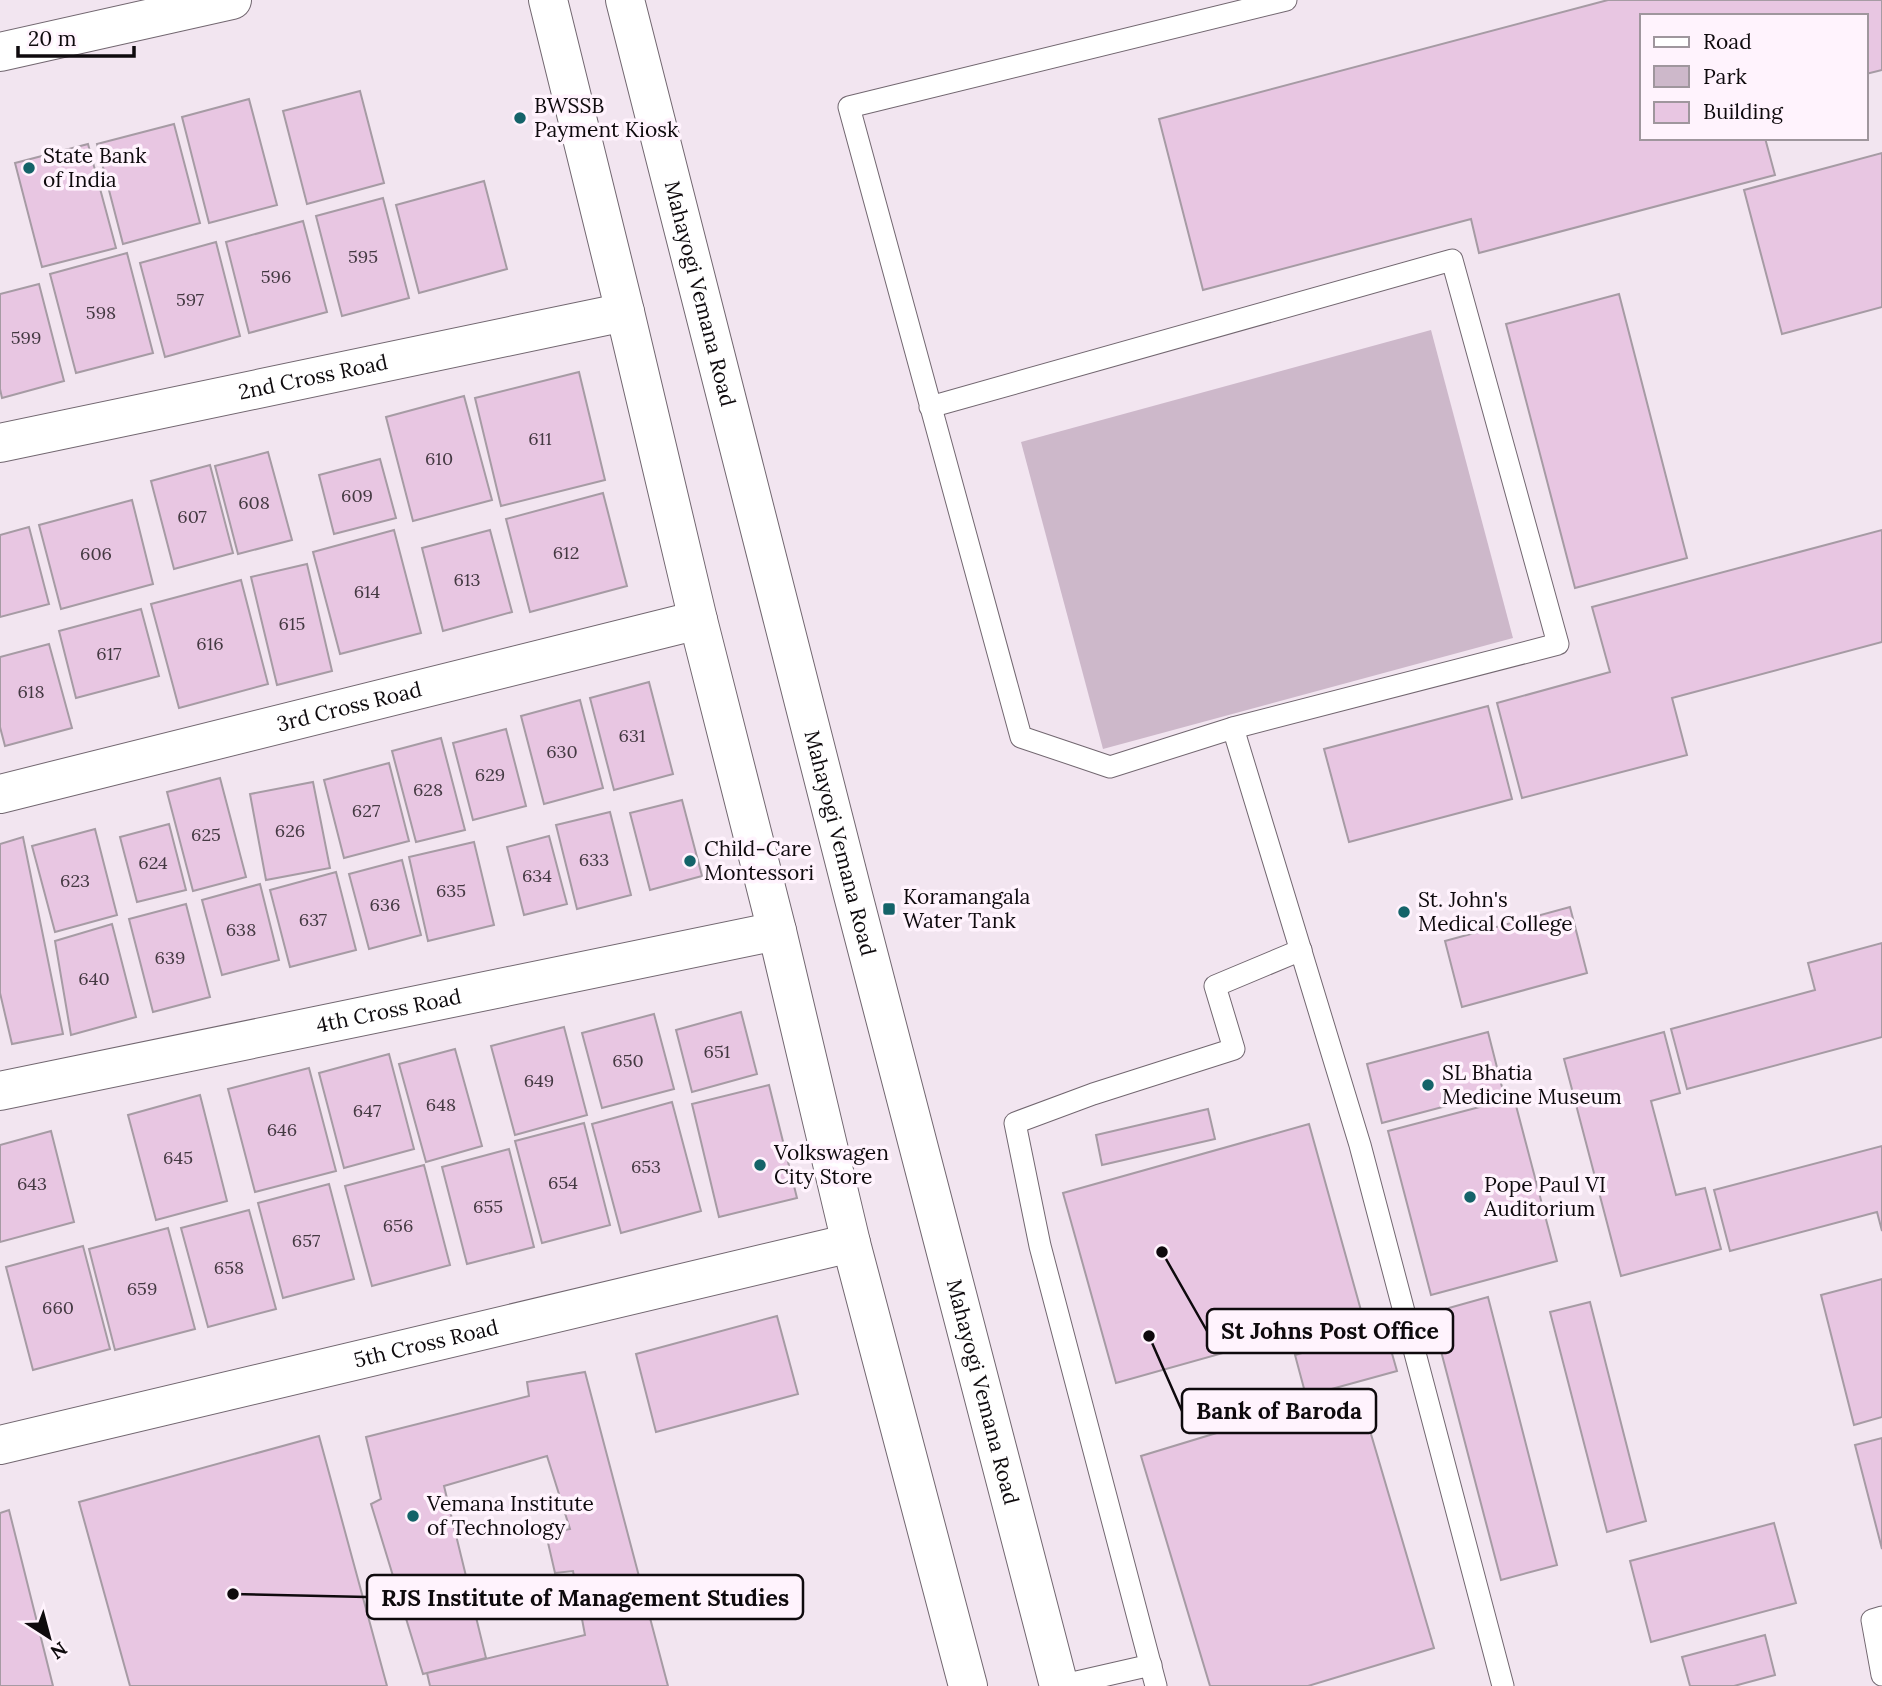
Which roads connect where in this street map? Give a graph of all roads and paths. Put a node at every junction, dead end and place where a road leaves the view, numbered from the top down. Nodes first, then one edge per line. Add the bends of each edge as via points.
1 (232, 0) edge
2 (548, 0) edge
3 (625, 0) edge
4 (1286, 0) edge
5 (0, 52) edge
6 (625, 312) junction
7 (930, 407) junction
8 (0, 443) edge
9 (698, 620) junction
10 (1233, 728) junction
11 (0, 794) edge
12 (777, 931) junction
13 (1301, 950) junction
14 (0, 1091) edge
15 (851, 1242) junction
16 (0, 1445) edge
17 (1882, 1617) edge
18 (1882, 1675) edge
19 (1154, 1676) edge
20 (968, 1686) edge
21 (1059, 1686) edge
22 (1503, 1686) edge

1 - 5 main road
2 - 6 main road
3 - 21 main road, Mahayogi Vemana Road
4 - 7 lane via 849,107
6 - 8 main road, 2nd Cross Road
6 - 9 main road
7 - 10 lane via 1021,737 1110,767
7 - 10 lane via 1452,260 1558,644
9 - 11 main road, 3rd Cross Road
9 - 12 main road
10 - 13 lane
12 - 14 main road, 4th Cross Road
12 - 15 main road
13 - 19 lane via 1215,986 1234,1049 1016,1123 1040,1246
13 - 22 lane via 1360,1145
15 - 16 main road, 5th Cross Road
15 - 20 main road
17 - 18 lane via 1872,1620
19 - 21 lane

